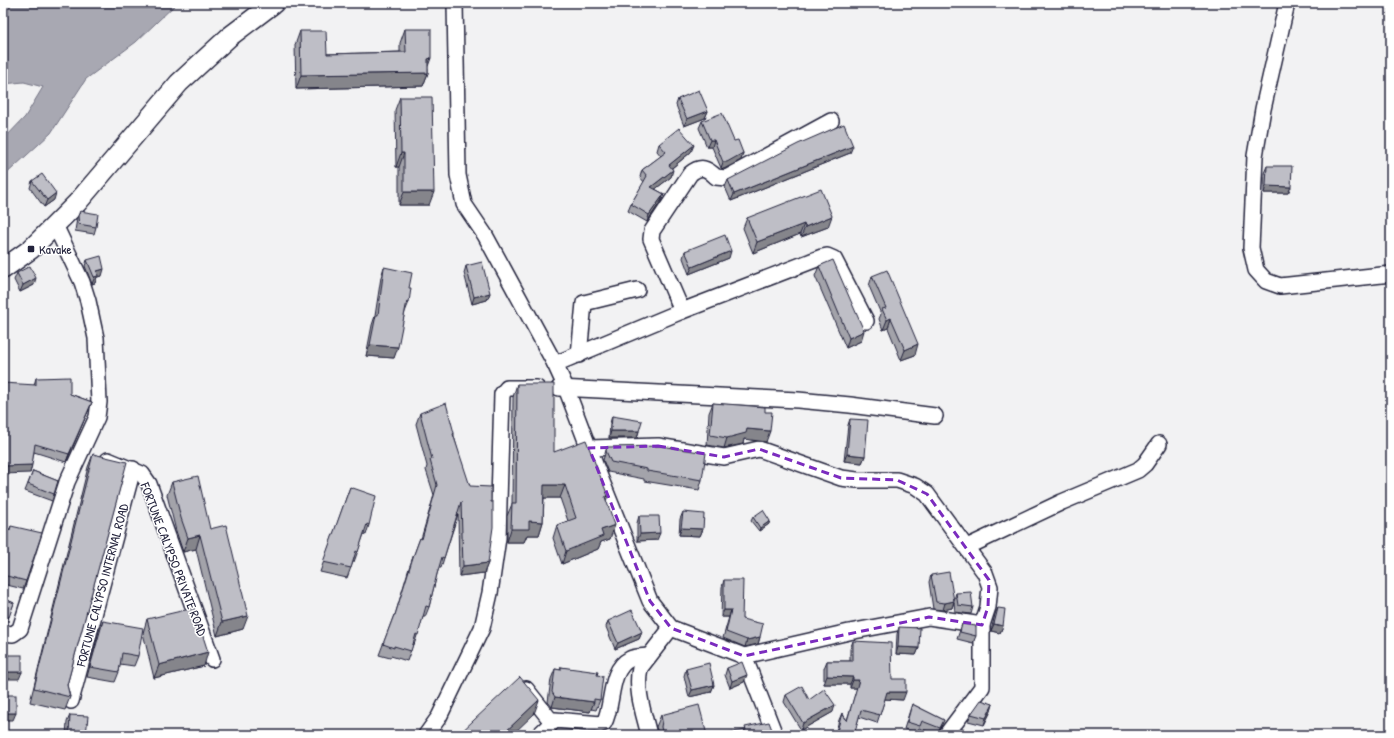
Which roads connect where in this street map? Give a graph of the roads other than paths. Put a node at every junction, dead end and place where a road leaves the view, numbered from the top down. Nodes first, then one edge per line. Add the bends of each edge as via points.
1 (274, 3) edge
2 (455, 3) edge
3 (1287, 3) edge
4 (831, 121) dead end
5 (55, 225) junction
6 (3, 269) edge
7 (1391, 274) edge
8 (637, 290) dead end
9 (682, 311) junction
10 (866, 321) dead end
11 (579, 355) junction
12 (555, 364) junction
13 (566, 388) junction
14 (934, 416) dead end
15 (1160, 444) dead end
16 (589, 448) junction
17 (82, 451) junction
18 (133, 469) junction
19 (967, 547) junction
20 (982, 625) junction
21 (670, 628) junction
22 (3, 633) edge
23 (649, 656) junction
24 (744, 656) junction
25 (212, 659) dead end
26 (526, 689) edge
27 (71, 702) edge
28 (552, 722) junction
29 (426, 735) edge
30 (539, 735) edge
31 (649, 735) edge
32 (775, 735) edge
33 (946, 735) edge

1 - 5 main road via 229,37 179,83 77,203
2 - 12 street via 458,175 464,204 485,235
3 - 7 street via 1255,156 1251,248 1256,270 1266,281 1280,286
4 - 9 street via 726,178 716,177 708,169 702,168 690,174 652,231 651,239
5 - 6 main road via 31,249
5 - 17 street via 82,282 96,338 99,402 97,417
8 - 11 street via 584,303
9 - 10 street via 827,256 834,259
9 - 11 street
11 - 12 street
12 - 13 street
13 - 14 street via 798,400 850,404
13 - 16 street
13 - 29 street via 504,390 498,538 489,600 476,642 442,711
15 - 19 street via 1138,470 1062,502
16 - 19 street via 658,446 724,457 759,449 841,478 897,480 915,486 927,494
16 - 21 street via 650,601
17 - 18 street, FORTUNE CALYPSO PRIVATE ROAD
17 - 22 street via 67,482 20,629 13,634
18 - 25 street, FORTUNE CALYPSO PRIVATE ROAD via 142,474 149,484
18 - 27 street, FORTUNE CALYPSO INTERNAL ROAD
19 - 20 street via 988,580 988,607
20 - 24 street via 929,617
20 - 33 street via 982,687
21 - 23 street
21 - 24 street
23 - 28 street via 631,658 621,668 614,683 604,723 559,720
23 - 31 street via 640,668 638,680
24 - 32 street
26 - 28 street
28 - 30 street

